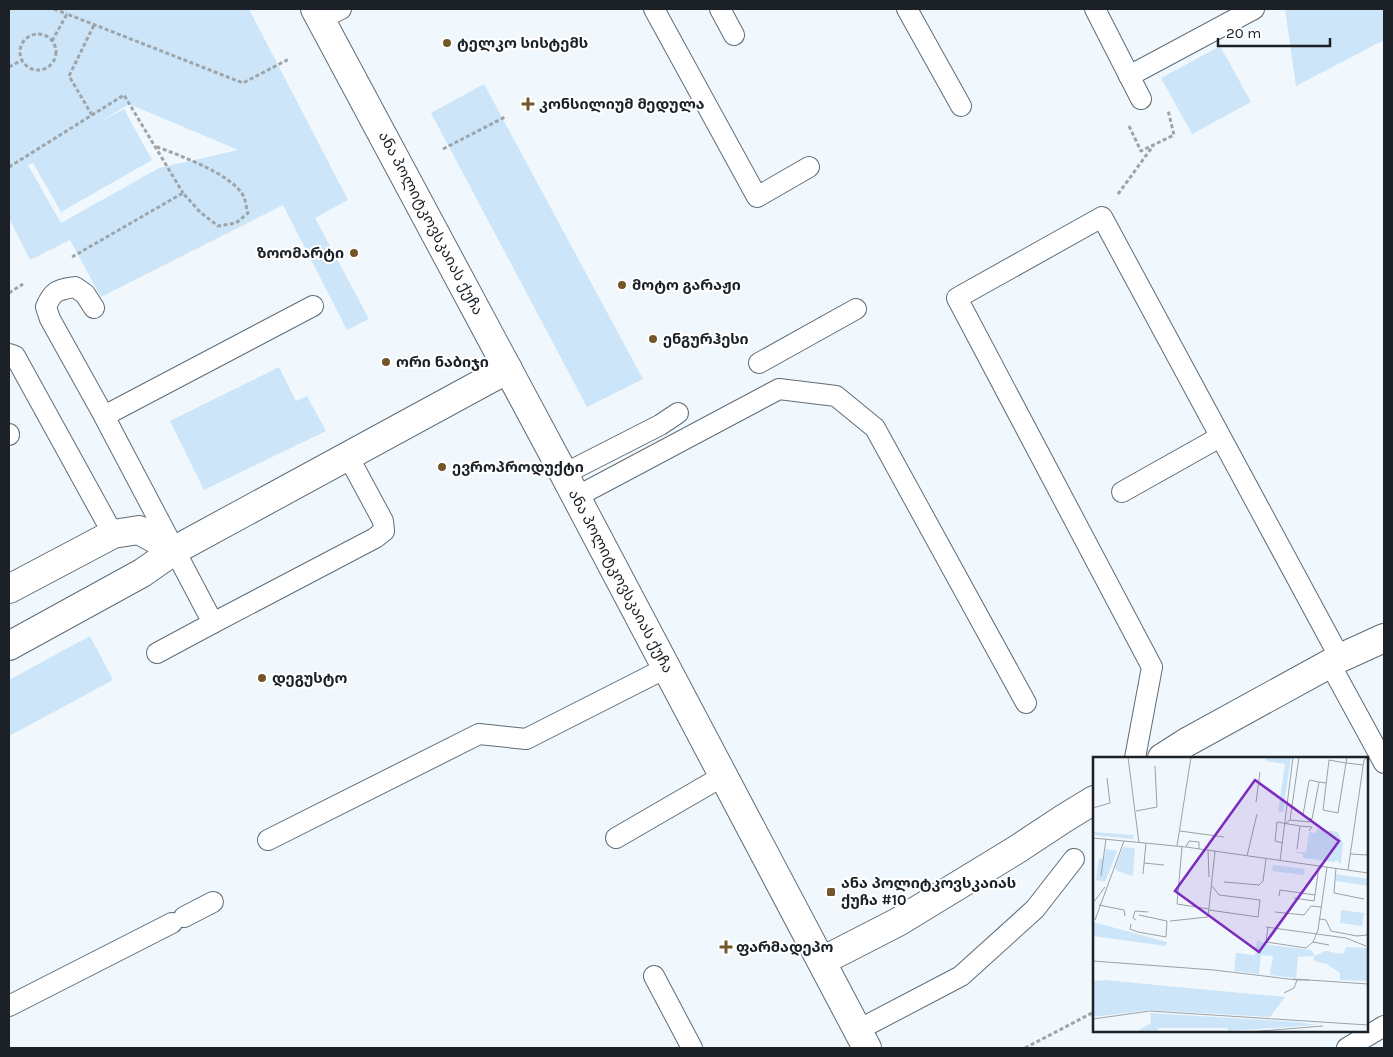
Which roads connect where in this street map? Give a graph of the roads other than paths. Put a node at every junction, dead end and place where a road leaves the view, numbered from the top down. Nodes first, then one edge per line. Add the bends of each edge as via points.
1 (654, 9) edge
2 (720, 9) edge
3 (907, 9) edge
4 (1096, 9) edge
5 (1254, 9) edge
6 (326, 12) edge
7 (734, 36) dead end
8 (1129, 76) junction
9 (1142, 99) dead end
10 (961, 106) dead end
11 (809, 168) dead end
12 (313, 306) dead end
13 (94, 308) dead end
14 (856, 309) dead end
15 (9, 354) edge
16 (758, 363) dead end
17 (508, 368) junction
18 (678, 413) dead end
19 (104, 416) junction
20 (1220, 437) junction
21 (348, 456) junction
22 (570, 486) junction
23 (1122, 492) dead end
24 (113, 534) junction
25 (175, 550) junction
26 (9, 589) edge
27 (213, 623) junction
28 (1384, 638) edge
29 (9, 646) edge
30 (157, 653) dead end
31 (1335, 661) junction
32 (666, 668) junction
33 (1026, 703) dead end
34 (1135, 757) edge
35 (1164, 757) edge
36 (1384, 763) edge
37 (724, 776) junction
38 (1093, 801) edge
39 (616, 838) dead end
40 (268, 840) dead end
41 (1074, 859) dead end
42 (213, 902) dead end
43 (822, 961) junction
44 (654, 976) dead end
45 (9, 1006) edge
46 (1384, 1026) edge
47 (863, 1039) edge
48 (692, 1048) edge
49 (1347, 1048) edge

1 - 11 lane via 757,197
2 - 7 lane
3 - 10 lane
4 - 8 lane
5 - 8 lane
6 - 17 street, ანა პოლიტკოვსკაიას ქუჩა
8 - 9 lane
12 - 19 lane
13 - 19 lane via 85,294 75,287 50,295 46,307
14 - 16 lane
15 - 24 lane via 15,356
17 - 21 street
17 - 22 street, ანა პოლიტკოვსკაიას ქუჩა
18 - 22 lane
19 - 25 lane
20 - 23 lane
20 - 31 lane
20 - 34 lane via 1102,217 1025,266 957,298 1152,667
21 - 25 street
21 - 27 lane via 383,521 384,531
22 - 32 street, ანა პოლიტკოვსკაიას ქუჩა
22 - 33 lane via 779,389 836,396 875,428
24 - 25 street via 139,530
24 - 26 street
25 - 27 lane
25 - 29 street via 142,573
27 - 30 lane
28 - 31 street
31 - 35 street
31 - 36 lane
32 - 37 street, ანა პოლიტკოვსკაიას ქუჩა
32 - 40 lane via 526,739 479,734
37 - 39 lane
37 - 43 street, ანა პოლიტკოვსკაიას ქუჩა
38 - 43 street via 898,922
41 - 47 lane via 1035,909 961,976
42 - 45 lane
43 - 47 street, ანა პოლიტკოვსკაიას ქუჩა
44 - 48 lane
46 - 49 lane

